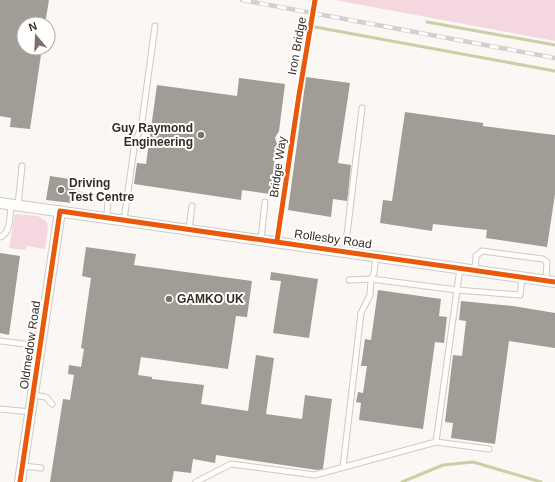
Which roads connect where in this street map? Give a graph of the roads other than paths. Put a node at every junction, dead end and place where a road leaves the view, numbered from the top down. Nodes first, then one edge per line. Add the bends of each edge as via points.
1 (155, 26) dead end
2 (362, 108) dead end
3 (22, 166) dead end
4 (80, 189) dead end
5 (265, 202) dead end
6 (0, 203) edge
7 (15, 205) junction
8 (192, 206) dead end
9 (60, 211) junction
10 (107, 217) junction
11 (124, 220) junction
12 (189, 229) junction
13 (0, 237) edge
14 (261, 239) junction
15 (345, 251) junction
16 (376, 255) junction
17 (460, 268) junction
18 (475, 270) junction
19 (522, 277) junction
20 (372, 279) junction
21 (349, 280) dead end
22 (551, 281) edge
23 (457, 290) junction
24 (0, 341) edge
25 (40, 346) junction
26 (33, 395) junction
27 (52, 404) dead end
28 (0, 409) edge
29 (31, 412) junction
30 (436, 442) junction
31 (488, 449) dead end
32 (23, 466) junction
33 (41, 468) dead end
34 (344, 468) junction
35 (20, 482) edge
36 (196, 482) edge

1 - 11 lane via 141,129 135,141
2 - 15 lane
3 - 7 lane
4 - 10 lane via 99,192 108,198
5 - 14 lane
6 - 7 street, Rollesby Road
7 - 9 street, Rollesby Road
7 - 13 lane via 7,231
8 - 12 lane
9 - 10 street, Rollesby Road
9 - 25 street, Oldmedow Road
10 - 11 street, Rollesby Road
11 - 12 street, Rollesby Road
12 - 14 street, Rollesby Road
14 - 15 street, Rollesby Road
15 - 16 street, Rollesby Road
16 - 17 street, Rollesby Road
16 - 20 lane
17 - 18 street, Rollesby Road
17 - 23 lane
18 - 19 street, Rollesby Road
18 - 22 lane via 476,256 482,251 543,260 547,262
19 - 22 street, Rollesby Road
19 - 23 lane via 520,295
20 - 21 lane
20 - 23 lane
20 - 34 lane via 370,295 361,313
23 - 30 lane
24 - 25 lane
25 - 26 street, Oldmedow Road
26 - 27 lane via 46,397
26 - 29 street, Oldmedow Road
28 - 29 lane
29 - 32 street, Oldmedow Road
30 - 31 lane
30 - 34 lane
32 - 33 lane
32 - 35 street, Oldmedow Road
34 - 36 lane via 315,475 231,464

